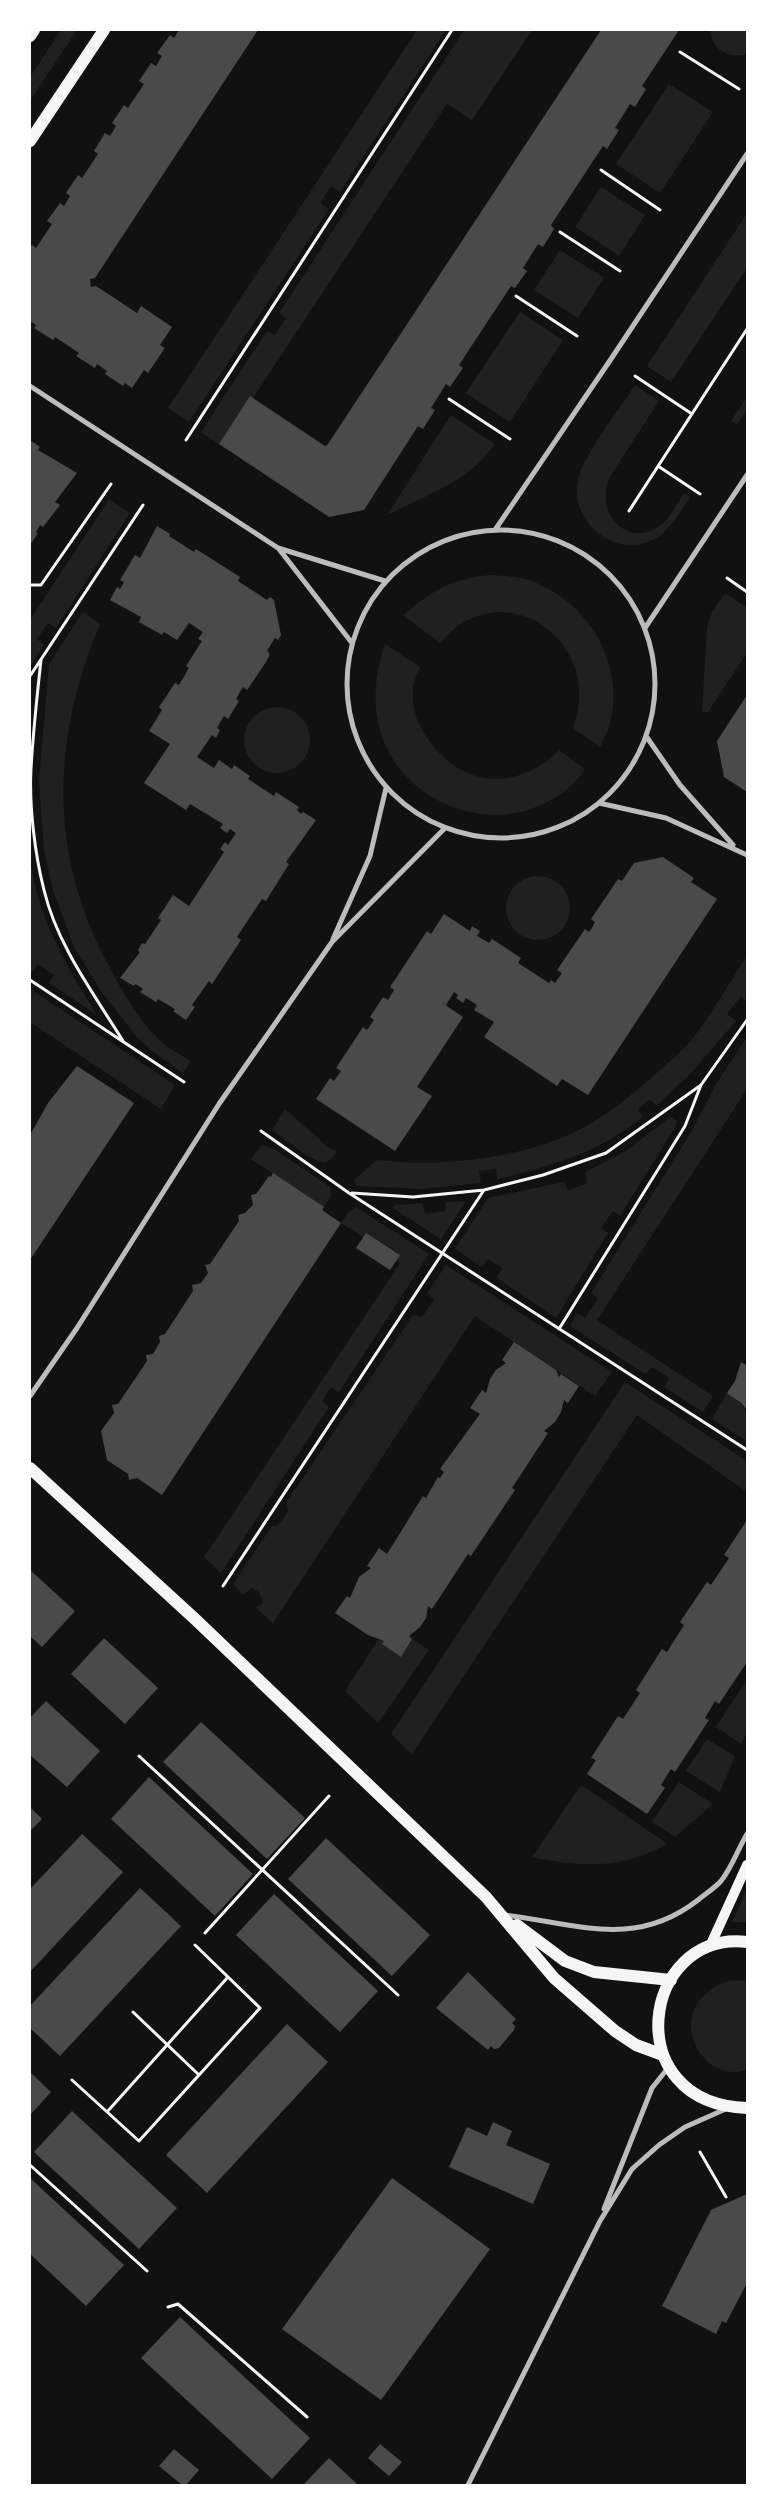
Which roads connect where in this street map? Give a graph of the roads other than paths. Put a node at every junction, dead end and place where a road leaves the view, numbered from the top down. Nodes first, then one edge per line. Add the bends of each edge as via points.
1 (34, 30) edge
2 (104, 30) edge
3 (30, 36) edge
4 (30, 141) edge
5 (747, 154) edge
6 (30, 386) edge
7 (747, 475) edge
8 (494, 530) junction
9 (278, 548) junction
10 (385, 581) junction
11 (645, 628) junction
12 (352, 643) junction
13 (646, 736) junction
14 (386, 788) junction
15 (599, 802) junction
16 (445, 828) junction
17 (735, 847) junction
18 (747, 854) edge
19 (332, 942) junction
20 (30, 1396) edge
21 (30, 1468) edge
22 (747, 1834) edge
23 (747, 1865) edge
24 (503, 1914) junction
25 (747, 1942) edge
26 (711, 1944) junction
27 (670, 1980) junction
28 (662, 2055) junction
29 (668, 2068) junction
30 (728, 2107) junction
31 (747, 2108) edge
32 (600, 2221) junction
33 (468, 2485) edge

1 - 3 main road
2 - 4 main road
5 - 8 street
6 - 9 street
7 - 11 street
8 - 10 street via 463,534 434,545
8 - 11 street via 526,531 557,540 586,555 626,593
9 - 10 street
9 - 12 street
10 - 12 street via 365,609
11 - 13 street via 655,680
12 - 14 street via 346,682 350,720 364,757
13 - 15 street via 622,779
13 - 17 street via 680,785
14 - 16 street via 416,814
14 - 19 street via 370,856
15 - 16 street via 572,821 541,833 509,838 476,836
15 - 17 street via 666,818
16 - 19 street
17 - 18 street
19 - 20 street via 219,1104 77,1328
21 - 24 main road via 188,1613
22 - 24 street via 721,1881 679,1915 660,1923 642,1928 584,1929
23 - 26 main road
24 - 27 main road via 565,1961 594,1972
24 - 28 main road via 554,1978 615,2031 636,2045
25 - 26 main road via 734,1940
26 - 27 main road via 682,1966
27 - 28 main road via 658,2007
28 - 29 main road
29 - 30 main road via 698,2097
29 - 32 street via 652,2088
30 - 31 main road
30 - 32 street via 686,2127 632,2169
32 - 33 street

